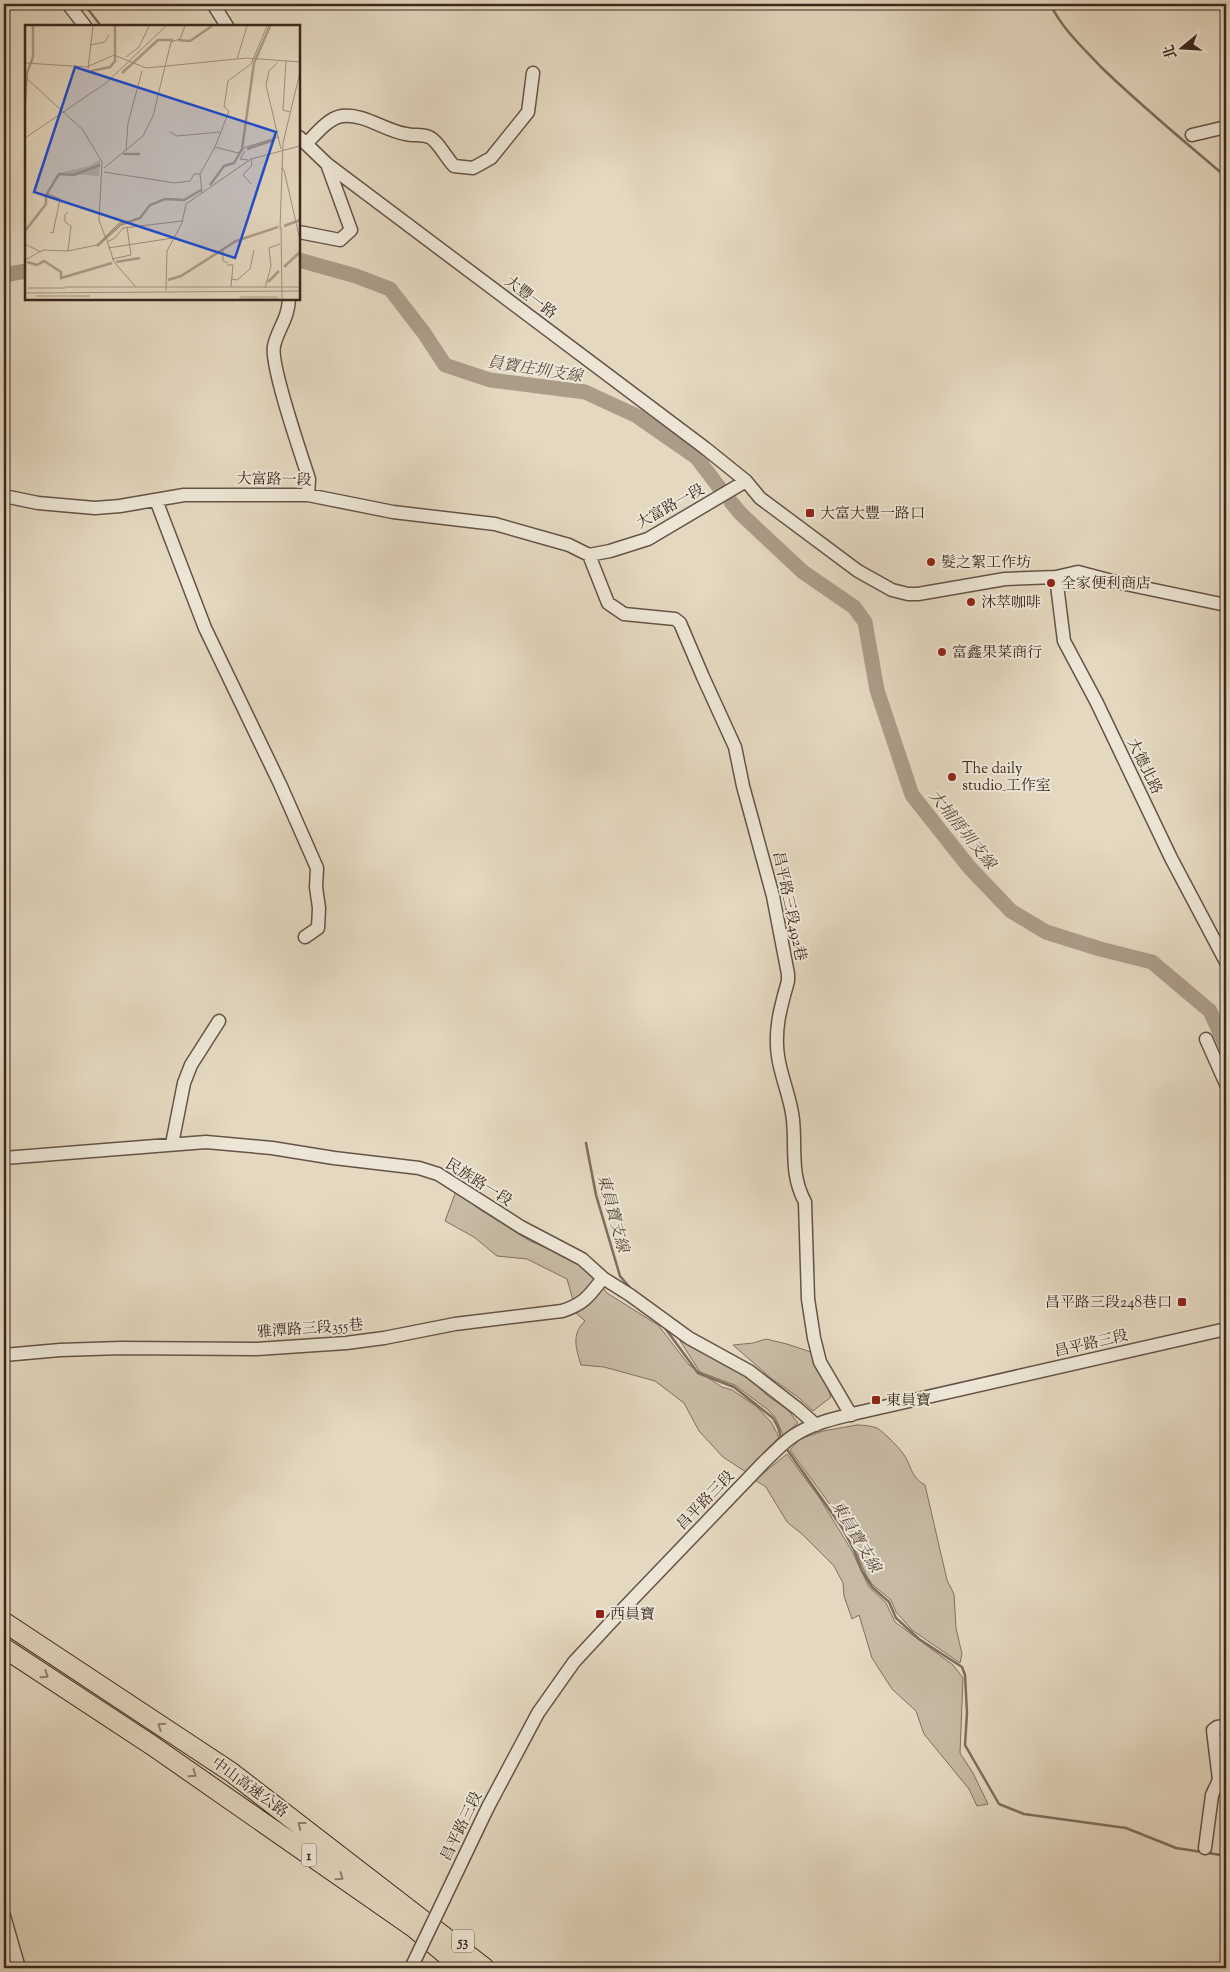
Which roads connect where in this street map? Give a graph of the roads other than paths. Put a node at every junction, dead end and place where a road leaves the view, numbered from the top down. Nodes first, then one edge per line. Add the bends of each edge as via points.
1 (68, 4) edge
2 (213, 4) edge
3 (84, 25) edge
4 (226, 25) edge
5 (533, 73) dead end
6 (1226, 127) edge
7 (1192, 134) dead end
8 (302, 140) edge
9 (327, 164) junction
10 (300, 232) edge
11 (290, 300) edge
12 (746, 481) junction
13 (308, 494) junction
14 (4, 496) edge
15 (156, 500) junction
16 (589, 555) junction
17 (1056, 577) junction
18 (1226, 605) edge
19 (305, 937) dead end
20 (1226, 962) edge
21 (219, 1021) dead end
22 (1206, 1040) dead end
23 (1226, 1084) edge
24 (172, 1144) junction
25 (4, 1158) edge
26 (603, 1278) junction
27 (1226, 1329) edge
28 (4, 1355) edge
29 (851, 1415) junction
30 (816, 1425) junction
31 (4, 1622) edge
32 (4, 1648) edge
33 (1226, 1726) edge
34 (1204, 1848) dead end
35 (4, 1916) edge
36 (418, 1924) junction
37 (19, 1968) edge
38 (411, 1968) edge
39 (451, 1968) edge
40 (462, 1968) edge
41 (485, 1968) edge
42 (499, 1968) edge

1 - 3 street
2 - 4 street
5 - 8 street via 528,112 490,158 473,168 454,166 430,137 404,134 357,117 333,119
6 - 7 street
8 - 9 street, 大豐一路
9 - 10 street via 351,230 340,240
9 - 12 street, 大豐一路
11 - 13 street via 289,312 274,346 277,372 309,479
12 - 16 street, 大富路一段 via 648,539
12 - 17 street via 760,498 858,571 892,590 918,594 1005,580
13 - 15 street, 大富路一段 via 184,495
13 - 16 street, 大富路一段 via 393,512 495,524 569,545
14 - 15 street, 大富路一段 via 95,508
15 - 19 street via 205,628 317,868 318,928
16 - 29 street, 昌平路三段492巷 via 608,603 624,614 680,622 735,747 773,896 788,974 776,1024 778,1056 793,1119 794,1168 798,1189 805,1202 808,1299 814,1338 820,1362
17 - 18 street via 1078,572
17 - 20 street, 大德北路 via 1064,641
21 - 24 street via 184,1083
22 - 23 street
24 - 25 street, 民族路一段
24 - 26 street, 民族路一段 via 206,1142 272,1148 419,1168 438,1174 521,1227 582,1259
26 - 28 street, 雅潭路三段355巷 via 586,1300 562,1312 455,1324 384,1338 257,1349 121,1348
26 - 30 street, 民族路一段 via 689,1338 749,1371
27 - 29 street, 昌平路三段
29 - 30 street, 昌平路三段
30 - 38 street, 昌平路三段, bridge via 797,1433 782,1445 574,1662 538,1713 488,1807
36 -> 31 highway, 中山高速公路 / 1 via 231,1772
32 -> 36 highway, 中山高速公路 / 1
33 - 34 street via 1213,1730 1219,1780 1212,1795
35 - 37 street
36 - 39 highway
36 - 40 highway, 中山高速公路 / 1
36 - 41 highway, 中山高速公路 / 1
36 - 42 highway, 53 via 468,1944

